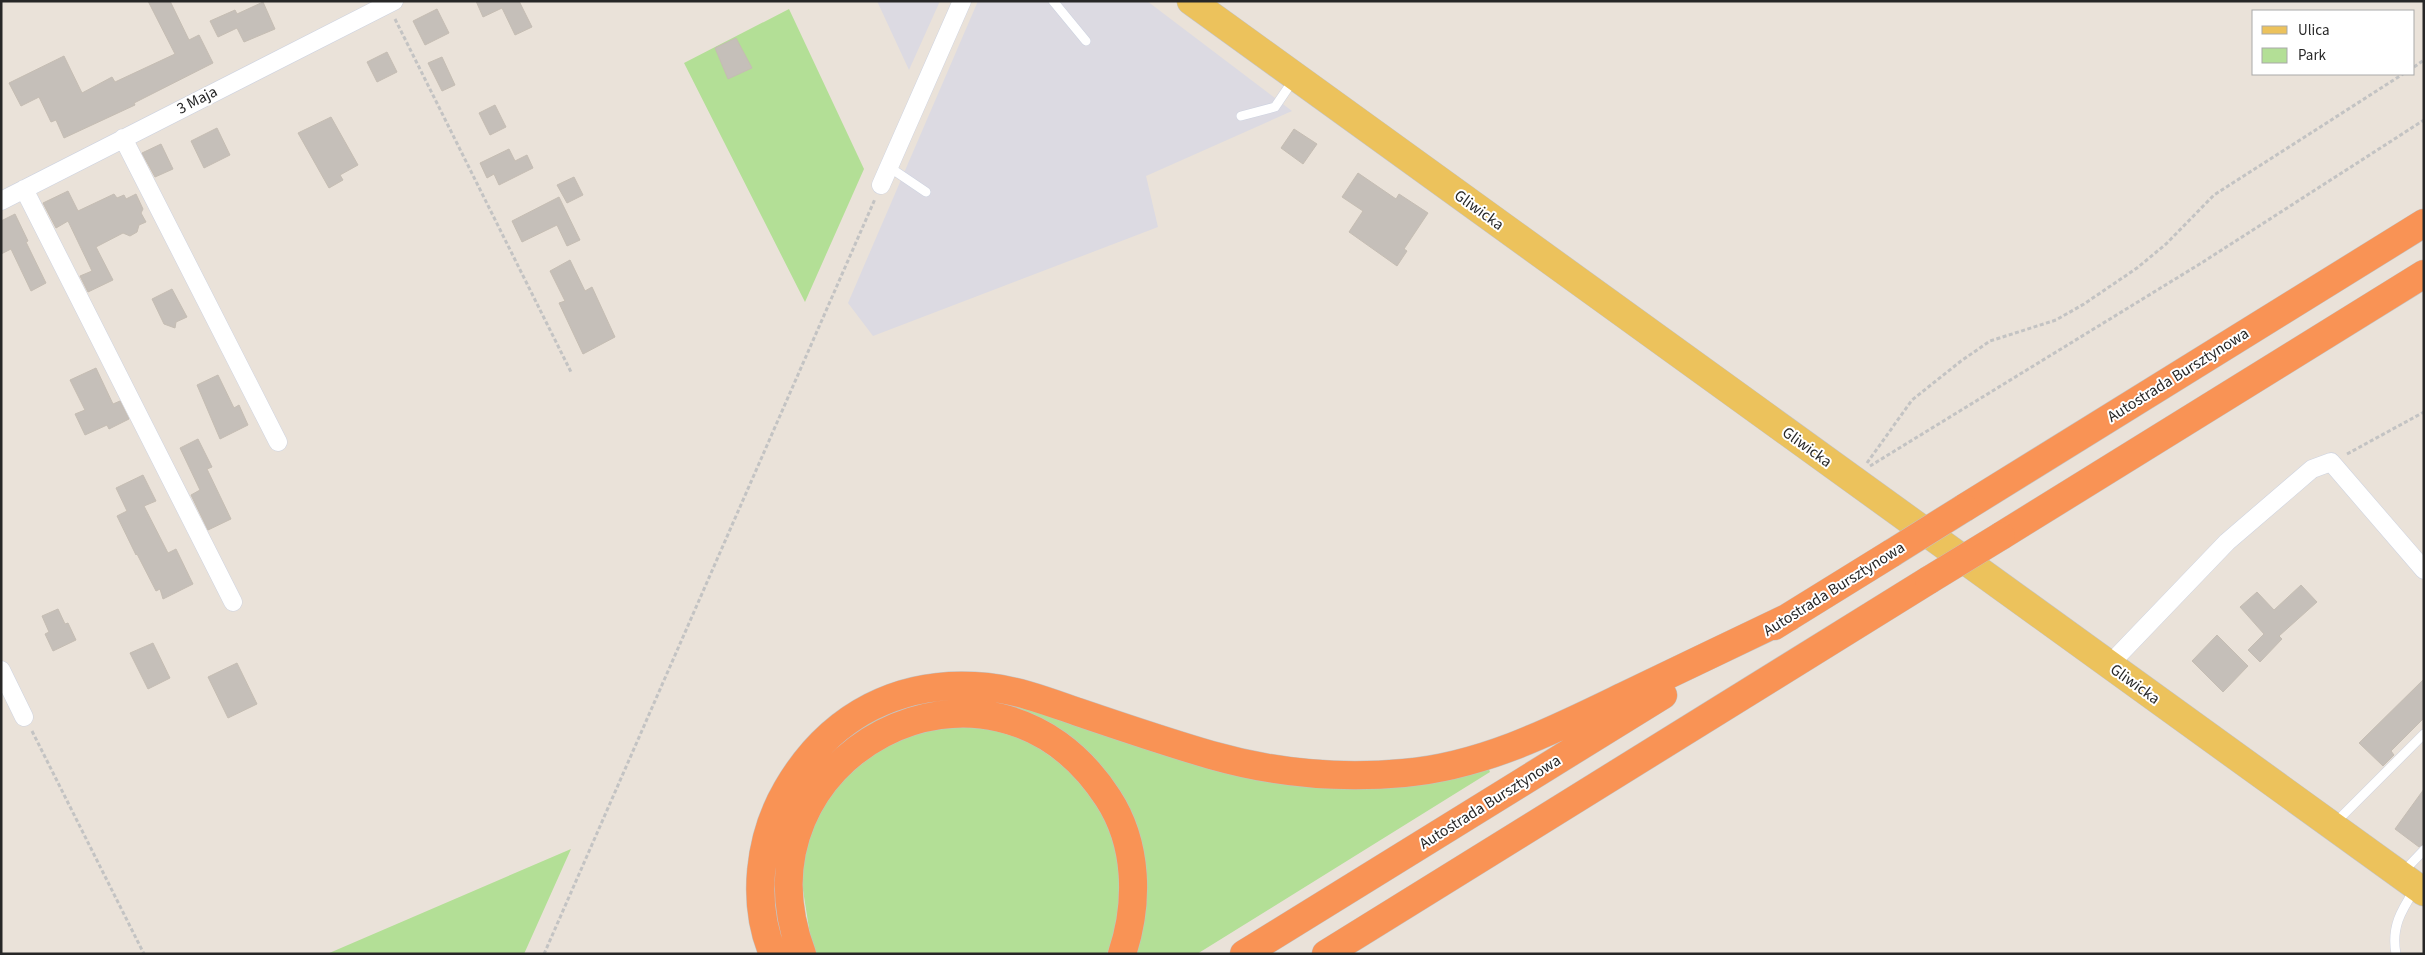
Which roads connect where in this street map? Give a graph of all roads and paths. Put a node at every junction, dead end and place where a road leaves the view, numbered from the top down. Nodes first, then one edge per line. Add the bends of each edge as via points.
1 (962, 1) edge
2 (1053, 1) edge
3 (1191, 1) edge
4 (391, 3) edge
5 (1086, 41) dead end
6 (2401, 75) edge
7 (1295, 77) junction
8 (1241, 116) dead end
9 (2424, 120) edge
10 (124, 138) junction
11 (889, 166) junction
12 (881, 185) joint
13 (24, 189) junction
14 (926, 192) dead end
15 (1, 201) edge
16 (2424, 223) edge
17 (2424, 274) edge
18 (571, 372) dead end
19 (2424, 412) edge
20 (278, 442) dead end
21 (2331, 462) junction
22 (2424, 570) edge
23 (233, 602) dead end
24 (1789, 617) junction
25 (2109, 666) junction
26 (1, 670) edge
27 (24, 717) joint
28 (2424, 734) edge
29 (2332, 826) junction
30 (2424, 850) edge
31 (2413, 884) edge
32 (1431, 889) junction
33 (144, 954) edge
34 (544, 954) edge
35 (773, 954) edge
36 (802, 954) edge
37 (1122, 954) edge
38 (1244, 954) edge
39 (1326, 954) edge
40 (1352, 954) edge
41 (2396, 954) edge

1 - 11 street
2 - 5 lane
3 - 7 main road, Gliwicka
4 - 10 street, 3 Maja
4 - 18 path
6 - 9 path via 2214,196 2166,244 2084,304 2056,320 1990,341 1961,361 1912,400 1862,470 2203,262
7 - 8 lane via 1275,107
7 - 25 main road, Gliwicka
10 - 13 street, 3 Maja
10 - 20 street
11 - 12 street
11 - 14 lane
12 - 34 path
13 - 15 street, 3 Maja
13 - 23 street
16 - 24 highway, Autostrada Bursztynowa, bridge
17 - 32 highway, bridge
19 - 21 path
21 - 22 street
21 - 25 street via 2312,469 2227,542
24 - 35 highway via 1507,750 1406,773 1341,776 1276,770 1212,756 1033,696 988,687 944,686 901,694 863,710 826,737 799,767 775,809 763,853 761,898
24 - 38 highway, Autostrada Bursztynowa
25 - 29 main road, Gliwicka
26 - 27 street
27 - 33 path
28 - 29 lane
29 - 31 main road, Gliwicka
30 - 31 lane
31 - 41 lane via 2396,920 2393,938
32 - 39 highway
32 - 40 highway
36 - 37 highway via 795,936 788,894 791,855 802,818 819,788 844,759 877,736 909,721 947,713 983,714 1024,724 1064,747 1096,778 1120,815 1133,860 1133,909

